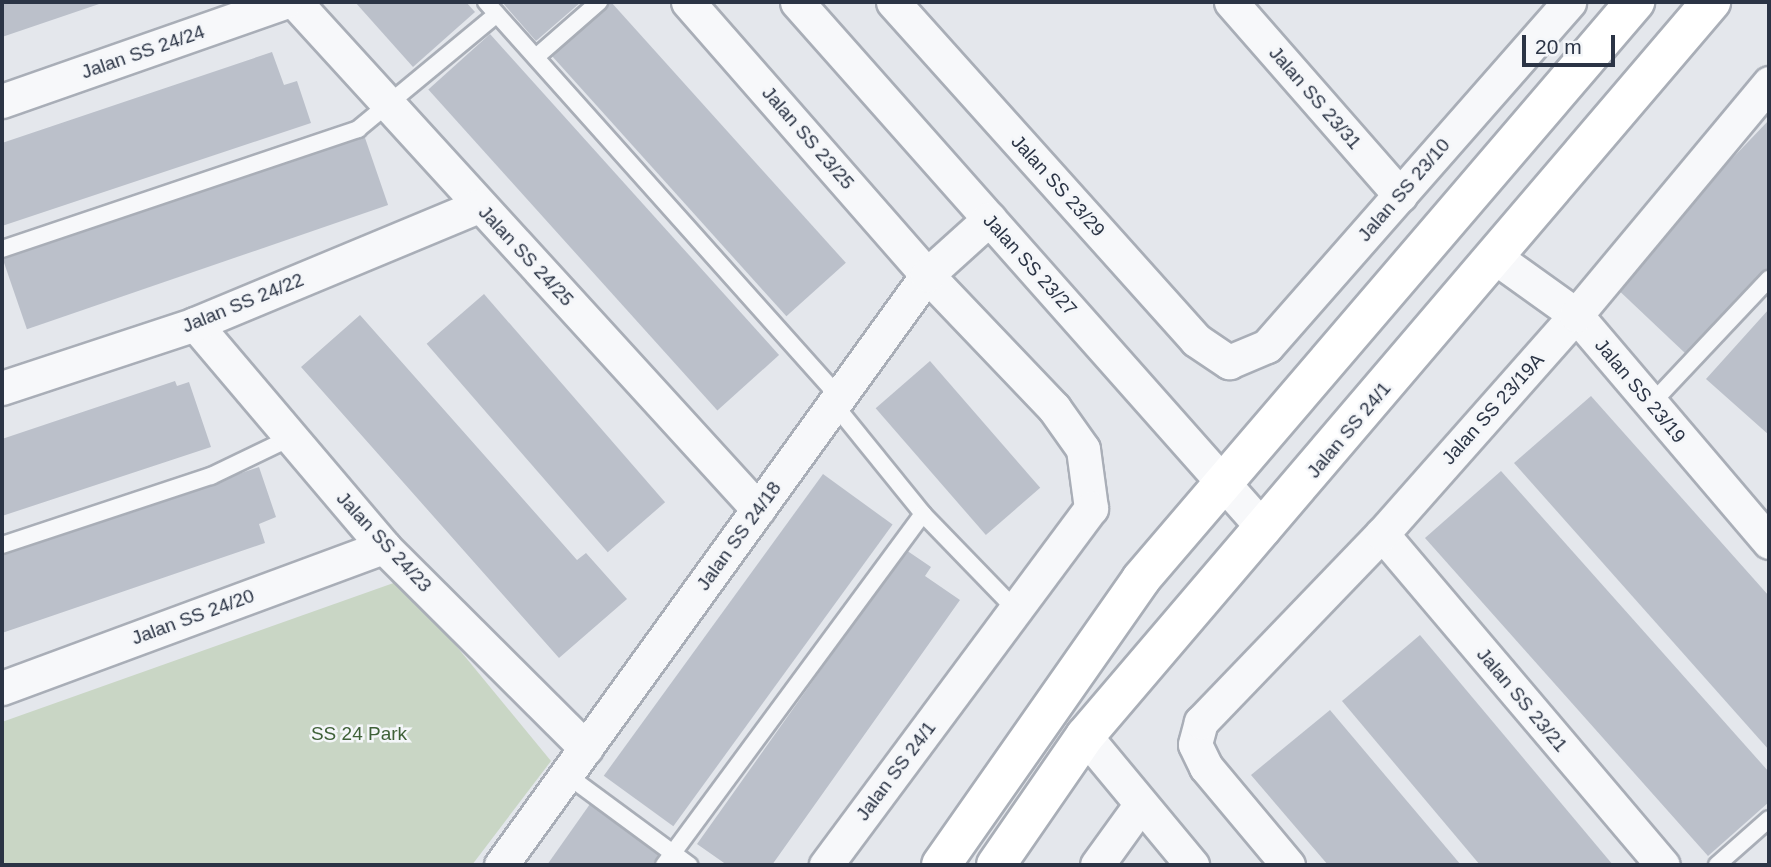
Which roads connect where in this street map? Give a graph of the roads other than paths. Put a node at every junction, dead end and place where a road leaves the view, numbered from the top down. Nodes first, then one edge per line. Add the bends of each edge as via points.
1 (284, 2) edge
2 (295, 2) edge
3 (599, 2) edge
4 (688, 2) edge
5 (797, 2) edge
6 (893, 2) edge
7 (1231, 2) edge
8 (1635, 2) edge
9 (1712, 2) edge
10 (1563, 4) edge
11 (491, 8) edge
12 (536, 57) junction
13 (1769, 83) edge
14 (2, 102) edge
15 (386, 103) junction
16 (1400, 195) junction
17 (479, 206) junction
18 (989, 219) junction
19 (2, 249) edge
20 (1495, 257) junction
21 (927, 275) junction
22 (1769, 279) edge
23 (1576, 316) junction
24 (195, 324) junction
25 (1229, 362) joint
26 (2, 388) edge
27 (836, 401) junction
28 (1651, 404) junction
29 (292, 437) junction
30 (1223, 482) junction
31 (758, 509) junction
32 (923, 514) junction
33 (1264, 529) junction
34 (1382, 534) junction
35 (1769, 542) edge
36 (2, 545) edge
37 (384, 547) junction
38 (1016, 610) junction
39 (2, 688) edge
40 (1085, 736) junction
41 (586, 748) junction
42 (567, 775) junction
43 (1141, 804) junction
44 (1769, 819) edge
45 (668, 859) edge
46 (501, 865) edge
47 (690, 865) edge
48 (826, 865) edge
49 (941, 865) edge
50 (996, 865) edge
51 (1097, 865) edge
52 (1192, 865) edge
53 (1288, 865) edge
54 (1663, 865) edge
55 (1717, 865) edge

1 - 14 street, Jalan SS 24/24
2 - 15 street, Jalan SS 24/25
3 - 12 lane
4 - 21 street, Jalan SS 23/25
5 - 18 street, Jalan SS 23/27
6 - 25 street, Jalan SS 23/29 via 1196,340
7 - 16 street, Jalan SS 23/31
8 - 30 main road
9 - 20 main road, Jalan SS 24/1
10 - 16 street, Jalan SS 23/10
11 - 12 lane
11 - 15 lane
12 - 27 lane
13 - 23 street, Jalan SS 23/19A
15 - 17 street, Jalan SS 24/25
15 - 19 lane via 358,129
16 - 25 street, Jalan SS 23/10 via 1267,346
17 - 24 street, Jalan SS 24/22
17 - 31 street, Jalan SS 24/25
18 - 21 street, Jalan SS 24/18
18 - 30 street, Jalan SS 23/27
20 - 23 street, Jalan SS 23/19
20 - 33 main road, Jalan SS 24/1
21 - 27 street, Jalan SS 24/18
21 - 38 street, Jalan SS 24/1 via 1054,408 1083,449 1091,508
22 - 28 lane
23 - 28 street, Jalan SS 23/19
23 - 34 street, Jalan SS 23/19A
24 - 26 street, Jalan SS 24/22
24 - 29 street, Jalan SS 24/23
27 - 31 street, Jalan SS 24/18
27 - 32 lane
28 - 35 street, Jalan SS 23/19
29 - 36 lane via 211,476
29 - 37 street, Jalan SS 24/23
30 - 33 street, Jalan SS 23/27
30 - 49 main road via 1141,579
31 - 41 street, Jalan SS 24/18
32 - 38 lane
32 - 45 lane
33 - 40 main road, Jalan SS 24/1
34 - 53 street, Jalan SS 23/19A via 1201,722 1195,744 1206,767
34 - 54 street, Jalan SS 23/21
37 - 39 street, Jalan SS 24/20
37 - 41 street, Jalan SS 24/23
38 - 48 street, Jalan SS 24/1
40 - 43 street
40 - 50 main road, Jalan SS 24/1
41 - 42 street, Jalan SS 24/18
42 - 45 lane
42 - 46 street, Jalan SS 24/18
43 - 51 street
43 - 52 street
44 - 55 lane
45 - 47 lane

